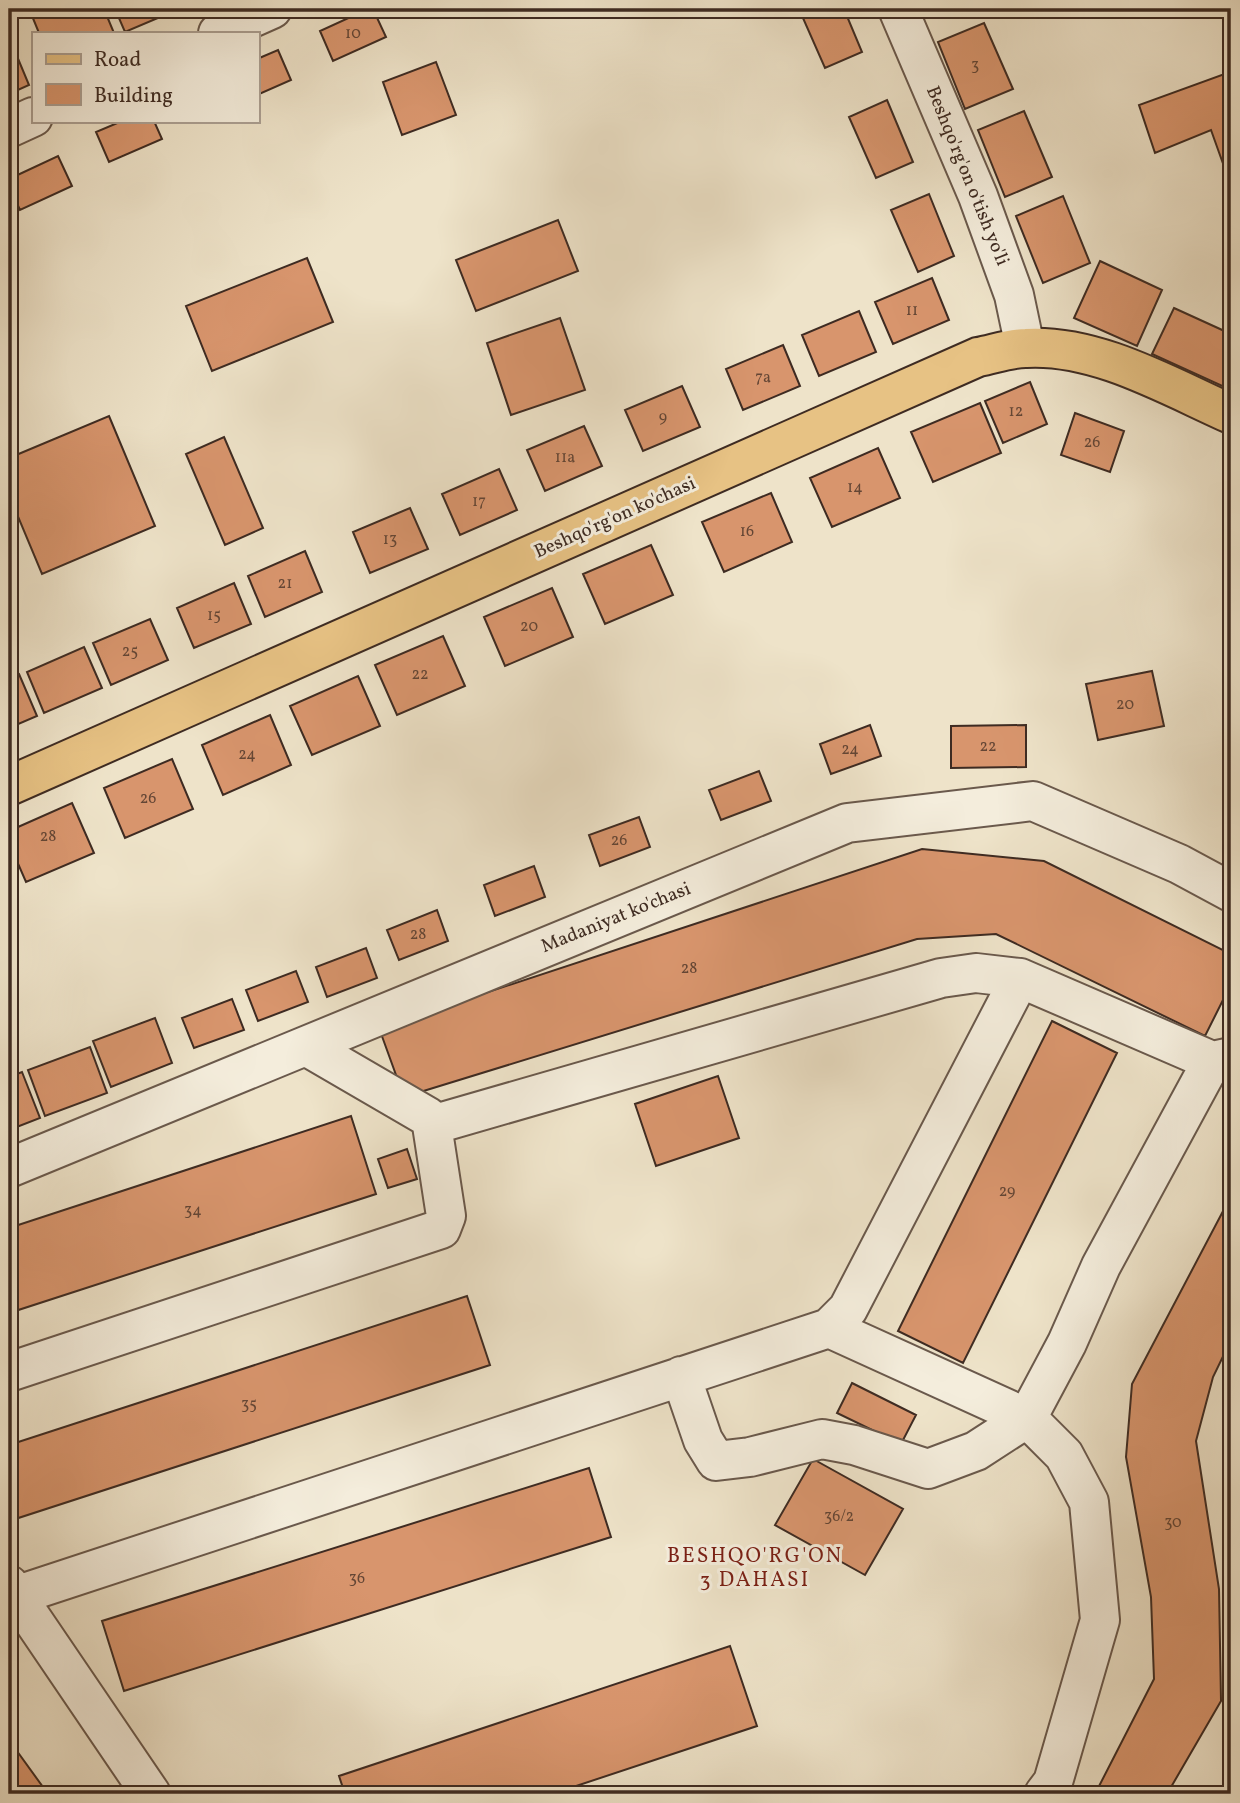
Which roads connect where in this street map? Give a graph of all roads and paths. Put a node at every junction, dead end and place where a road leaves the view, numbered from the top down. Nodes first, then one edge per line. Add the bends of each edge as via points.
1 (272, 9) edge
2 (898, 9) edge
3 (220, 32) edge
4 (32, 117) edge
5 (9, 128) edge
6 (1025, 348) junction
7 (1231, 414) edge
8 (9, 786) edge
9 (1231, 892) edge
10 (1020, 978) junction
11 (306, 1046) junction
12 (1222, 1059) edge
13 (432, 1125) junction
14 (9, 1168) edge
15 (829, 1328) junction
16 (9, 1372) edge
17 (681, 1376) junction
18 (1027, 1418) junction
19 (12, 1590) edge
20 (151, 1794) edge
21 (1044, 1794) edge

1 - 3 street
2 - 6 street, Beshqo'rg'on o'tish yo'li via 978,196 1014,295
4 - 5 street
6 - 7 main road, Beshqo'rg'on ko'chasi via 1065,349 1106,359
6 - 8 main road, Beshqo'rg'on ko'chasi via 978,357
9 - 11 street, Madaniyat ko'chasi via 1179,864 1033,801 847,823
10 - 12 street
10 - 13 street via 976,973 940,978
10 - 15 street via 848,1309
11 - 13 street via 428,1117
11 - 14 street, Madaniyat ko'chasi
12 - 18 street via 1101,1266
13 - 16 street via 446,1216 442,1229
15 - 17 street
15 - 18 street
17 - 18 street via 703,1440 716,1461 822,1439 928,1469 976,1451
17 - 19 street
18 - 21 street via 1064,1455 1089,1502 1100,1620 1053,1782
19 - 20 street

